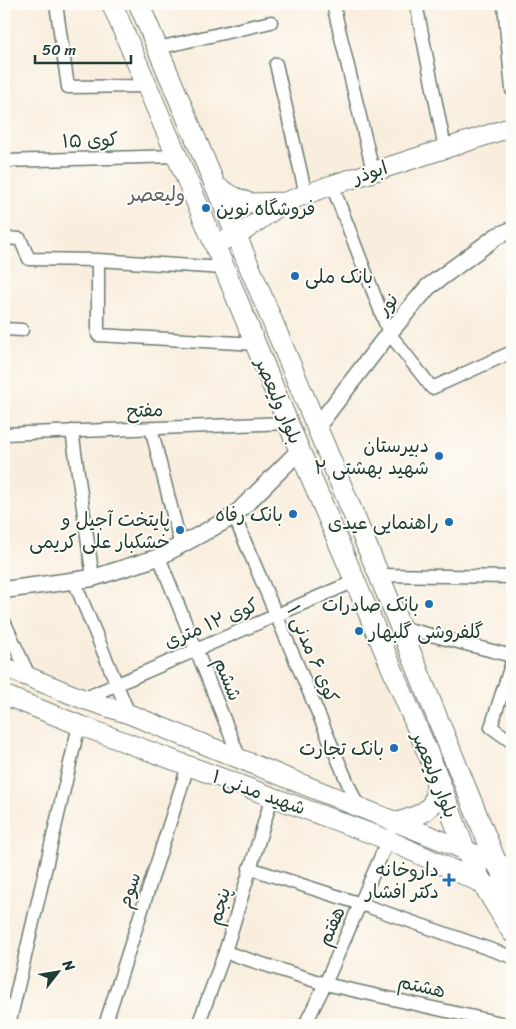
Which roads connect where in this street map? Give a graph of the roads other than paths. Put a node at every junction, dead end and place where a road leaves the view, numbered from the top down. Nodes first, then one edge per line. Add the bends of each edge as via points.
1 (56, 4) edge
2 (112, 4) edge
3 (139, 4) edge
4 (333, 4) edge
5 (416, 4) edge
6 (504, 4) edge
7 (271, 22) dead end
8 (158, 48) junction
9 (276, 64) dead end
10 (146, 86) junction
11 (512, 90) edge
12 (512, 127) edge
13 (445, 148) junction
14 (177, 156) junction
15 (4, 161) edge
16 (373, 171) junction
17 (214, 185) junction
18 (332, 185) junction
19 (306, 194) junction
20 (285, 202) junction
21 (512, 230) edge
22 (237, 236) junction
23 (4, 238) edge
24 (214, 243) junction
25 (98, 260) junction
26 (224, 268) junction
27 (4, 329) edge
28 (22, 330) dead end
29 (389, 333) junction
30 (256, 344) junction
31 (512, 352) edge
32 (288, 423) junction
33 (151, 428) junction
34 (316, 428) junction
35 (72, 431) junction
36 (4, 434) edge
37 (300, 450) junction
38 (234, 516) junction
39 (181, 546) junction
40 (159, 557) junction
41 (379, 575) junction
42 (512, 577) edge
43 (93, 578) junction
44 (74, 581) junction
45 (354, 581) junction
46 (4, 590) edge
47 (276, 615) junction
48 (4, 621) edge
49 (400, 627) junction
50 (196, 650) junction
51 (512, 656) edge
52 (512, 662) edge
53 (4, 667) edge
54 (30, 678) junction
55 (116, 684) junction
56 (4, 695) edge
57 (83, 699) junction
58 (129, 714) junction
59 (79, 725) junction
60 (118, 739) junction
61 (512, 742) edge
62 (240, 759) junction
63 (188, 766) junction
64 (434, 770) junction
65 (272, 797) junction
66 (358, 807) junction
67 (395, 823) junction
68 (388, 840) junction
69 (465, 850) junction
70 (504, 866) edge
71 (249, 868) junction
72 (483, 884) junction
73 (512, 890) edge
74 (512, 897) edge
75 (361, 904) junction
76 (512, 932) edge
77 (225, 952) junction
78 (512, 957) edge
79 (326, 984) junction
80 (9, 1025) edge
81 (105, 1025) edge
82 (198, 1025) edge
83 (305, 1025) edge
84 (510, 1025) edge

1 - 10 street via 68,87
2 - 10 main road, بلوار ولیعصر
3 - 8 main road, بلوار ولیعصر
4 - 16 street
5 - 13 street
6 - 11 street
7 - 8 street
8 - 17 main road, بلوار ولیعصر
9 - 19 street
10 - 14 main road, بلوار ولیعصر
12 - 13 main road, ابوذر
13 - 16 main road, ابوذر
14 - 15 street, کوی ۱۵
14 - 24 main road, بلوار ولیعصر
16 - 18 main road, ابوذر
17 - 20 main road via 250,203
17 - 22 main road, بلوار ولیعصر
18 - 19 main road, ابوذر
18 - 29 street
19 - 20 main road, ابوذر
20 - 22 main road, ابوذر
21 - 29 street, نور via 497,236 428,287
22 - 24 main road, ابوذر
22 - 34 main road, بلوار ولیعصر
23 - 25 street via 20,239 29,259
24 - 26 main road, بلوار ولیعصر
25 - 26 street
25 - 30 street via 98,335
26 - 30 main road, بلوار ولیعصر
27 - 28 street
29 - 31 street via 432,388
29 - 34 street, نور
30 - 32 main road, بلوار ولیعصر
32 - 33 street, مفتح
32 - 37 main road, بلوار ولیعصر
33 - 35 street, مفتح
33 - 39 street
34 - 37 main road
34 - 41 main road, بلوار ولیعصر
35 - 36 street, مفتح
35 - 43 street
37 - 38 street
37 - 45 main road, بلوار ولیعصر
38 - 39 street
38 - 47 street, کوی ۶ مدنی ۱
39 - 40 street
40 - 43 street
40 - 50 street, ششم
41 - 42 street
41 - 49 main road, بلوار ولیعصر
43 - 44 street
44 - 46 street
44 - 55 street
45 - 47 street, کوی ۱۲ متری
45 - 64 main road, بلوار ولیعصر
47 - 50 street, کوی ۱۲ متری
47 - 66 street, کوی ۶ مدنی ۱
48 - 54 street
49 - 51 street
49 - 70 main road, بلوار ولیعصر
50 - 55 street, کوی ۱۲ متری
50 - 62 street, ششم
52 - 61 street via 491,727
53 - 54 main road, شهید مدنی ۱
54 - 57 main road, شهید مدنی ۱
55 - 57 street, کوی ۱۲ متری
55 - 58 street
56 - 59 main road, شهید مدنی ۱
57 - 58 main road, شهید مدنی ۱
58 - 60 main road
58 - 62 main road, شهید مدنی ۱
59 - 60 main road, شهید مدنی ۱
59 - 80 street
60 - 63 main road, شهید مدنی ۱
62 - 66 main road, شهید مدنی ۱
63 - 65 main road, شهید مدنی ۱
63 - 81 street, سوم
64 - 67 main road via 434,802 416,816
64 - 69 main road, بلوار ولیعصر
65 - 68 main road, شهید مدنی ۱
65 - 71 street, پنجم
66 - 67 main road, شهید مدنی ۱
67 - 69 main road, شهید مدنی ۱
68 - 72 main road, شهید مدنی ۱
68 - 75 street, هفتم
69 - 70 main road, شهید مدنی ۱
69 - 72 main road, بلوار ولیعصر
70 - 73 main road, بلوار ولیعصر
71 - 75 street
71 - 77 street, پنجم
72 - 74 main road, شهید مدنی ۱
72 - 76 main road, بلوار ولیعصر
75 - 78 street
75 - 79 street, هفتم
77 - 79 street, هشتم
77 - 82 street, پنجم
79 - 83 street, هفتم
79 - 84 street, هشتم

